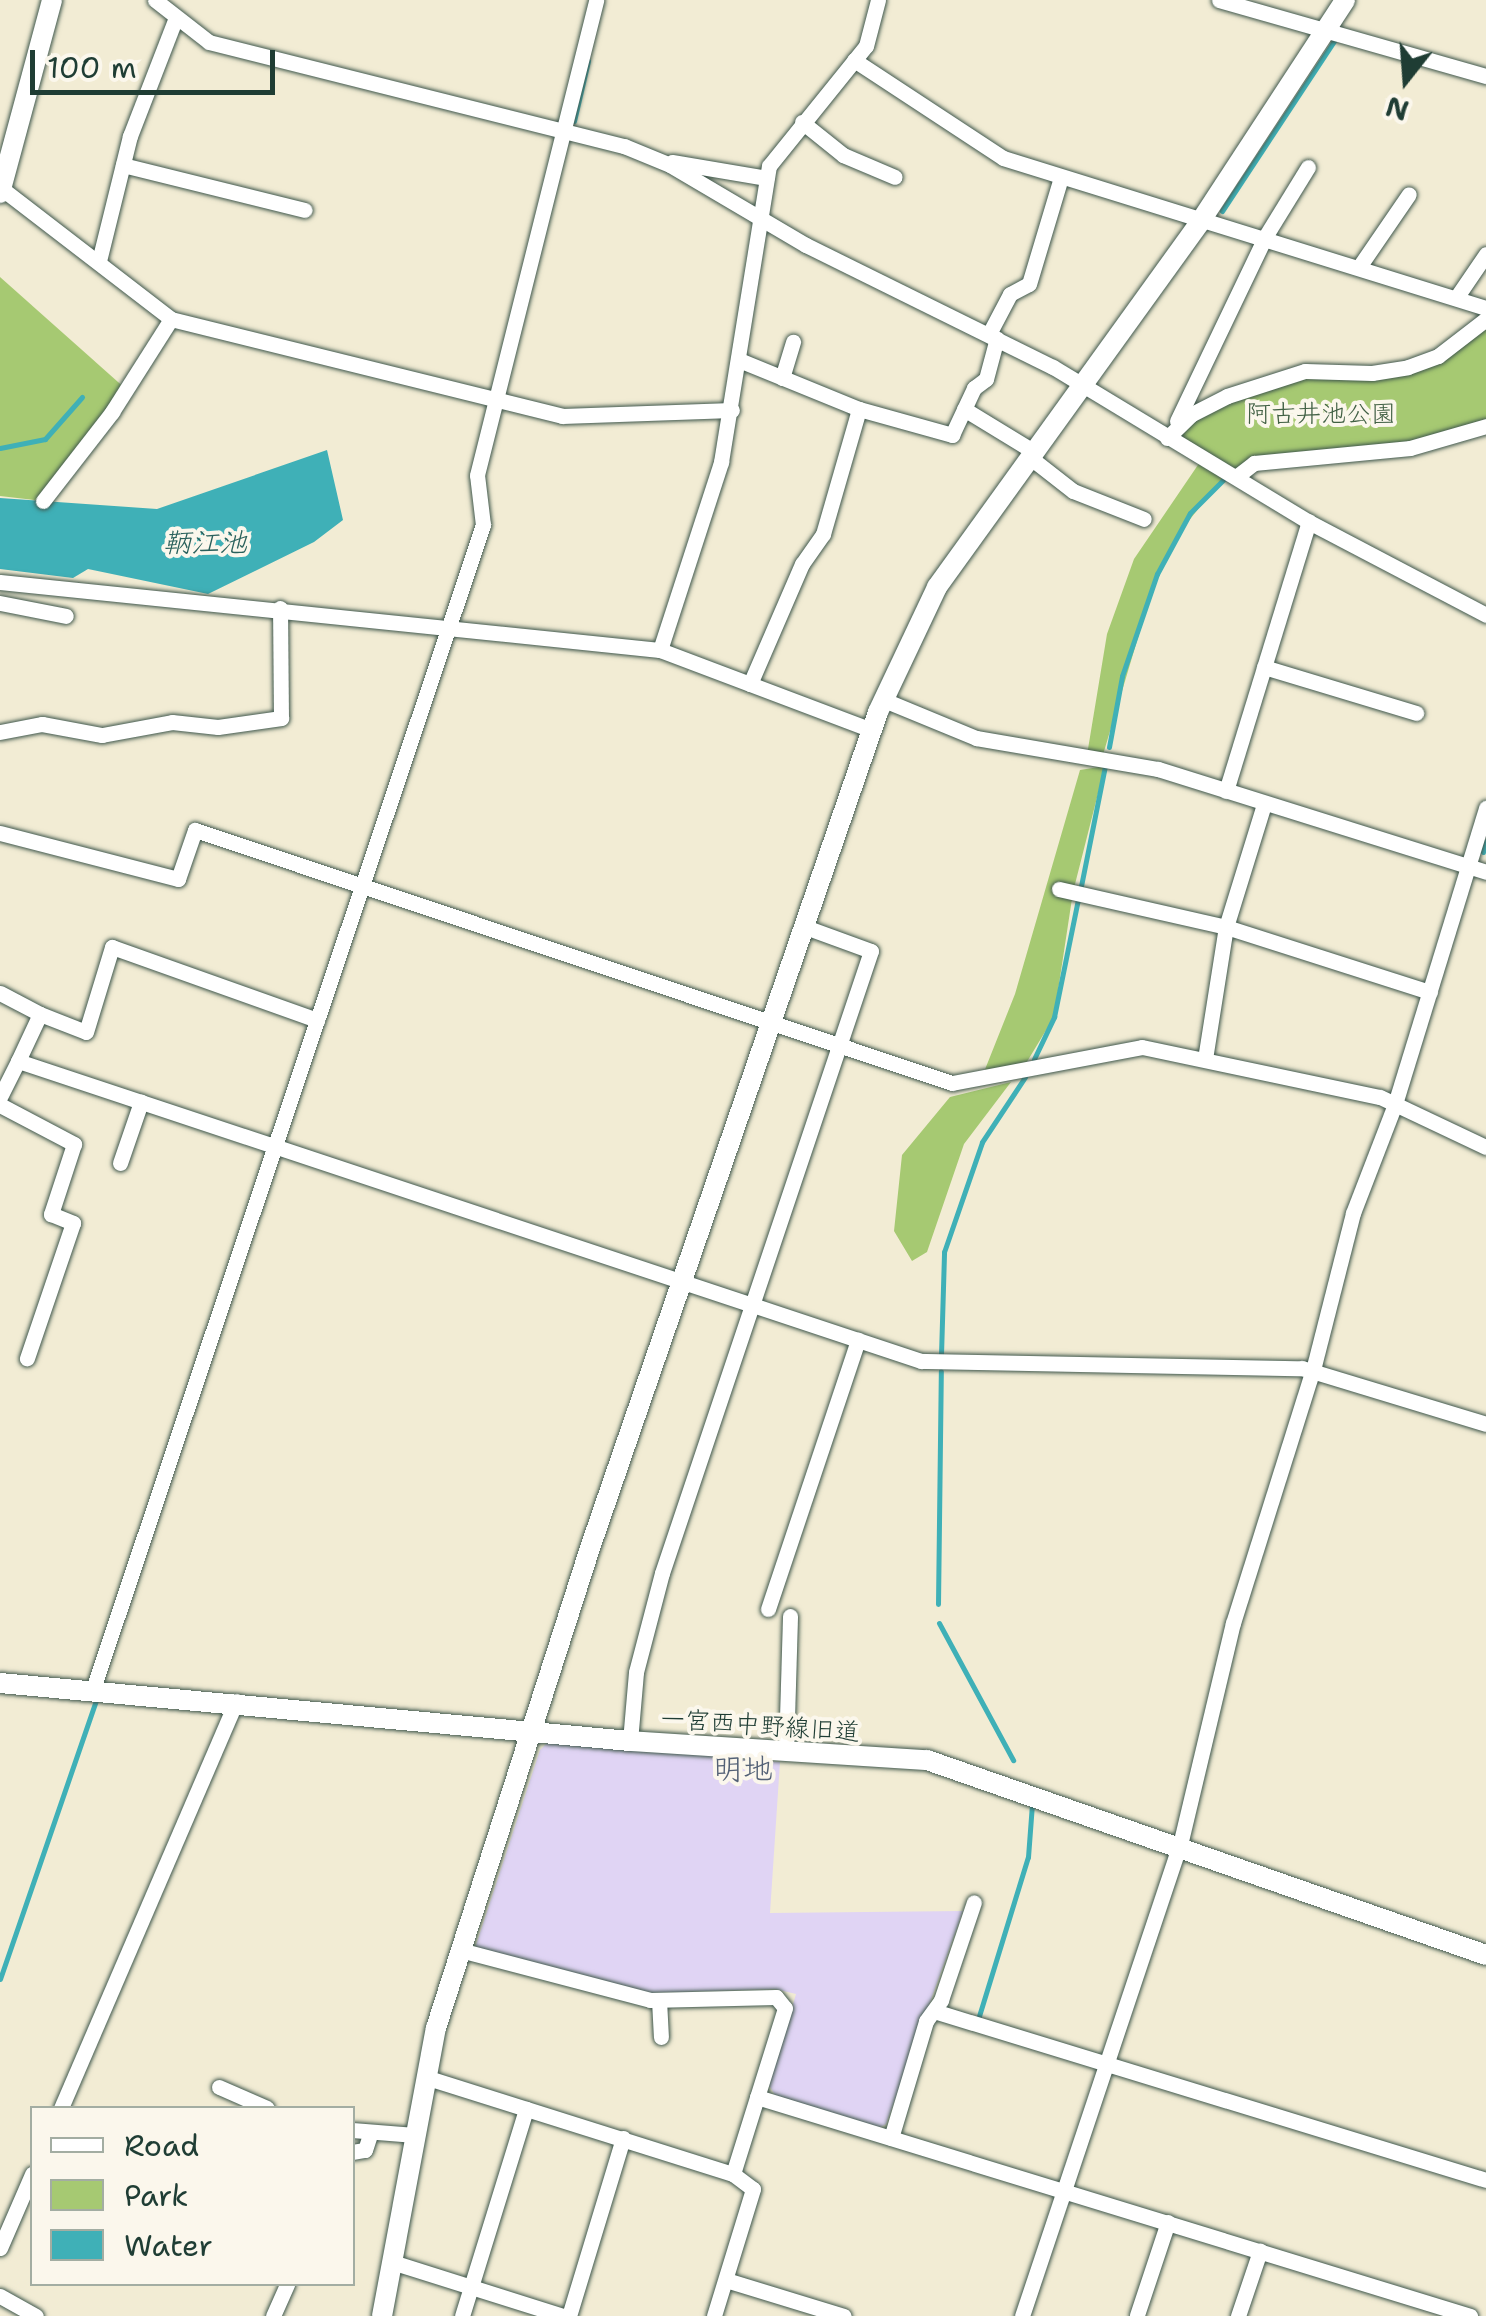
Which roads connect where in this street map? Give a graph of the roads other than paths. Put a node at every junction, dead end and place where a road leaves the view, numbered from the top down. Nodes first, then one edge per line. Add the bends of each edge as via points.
1 (52, 0) edge
2 (155, 0) edge
3 (596, 0) edge
4 (878, 0) edge
5 (1219, 0) edge
6 (1345, 0) edge
7 (174, 20) junction
8 (1328, 28) junction
9 (854, 60) junction
10 (1486, 76) edge
11 (802, 122) junction
12 (565, 130) junction
13 (656, 160) junction
14 (4, 164) edge
15 (123, 165) junction
16 (1308, 167) dead end
17 (895, 177) dead end
18 (1061, 177) junction
19 (767, 178) junction
20 (1, 190) edge
21 (1409, 194) dead end
22 (304, 210) dead end
23 (762, 216) junction
24 (1200, 222) junction
25 (1265, 237) junction
26 (1486, 254) edge
27 (99, 262) junction
28 (1359, 267) junction
29 (1456, 298) junction
30 (1486, 308) edge
31 (172, 318) junction
32 (1486, 319) edge
33 (993, 336) junction
34 (793, 342) dead end
35 (738, 360) junction
36 (782, 378) junction
37 (1084, 387) junction
38 (498, 401) junction
39 (859, 409) junction
40 (732, 410) junction
41 (964, 410) junction
42 (1486, 426) edge
43 (1167, 438) junction
44 (1034, 456) junction
45 (1236, 478) junction
46 (43, 501) dead end
47 (1144, 519) dead end
48 (1308, 522) junction
49 (0, 582) edge
50 (0, 603) edge
51 (280, 608) junction
52 (1486, 615) edge
53 (66, 616) dead end
54 (450, 627) junction
55 (660, 650) junction
56 (1264, 667) junction
57 (750, 684) junction
58 (884, 700) junction
59 (1416, 713) dead end
60 (872, 730) junction
61 (0, 732) edge
62 (1226, 791) junction
63 (1264, 804) junction
64 (1486, 808) edge
65 (0, 833) edge
66 (1478, 870) edge
67 (363, 883) junction
68 (1059, 889) dead end
69 (804, 927) junction
70 (1226, 927) junction
71 (1430, 992) junction
72 (0, 993) edge
73 (40, 1014) junction
74 (317, 1020) junction
75 (770, 1024) junction
76 (839, 1048) junction
77 (1205, 1059) junction
78 (18, 1062) junction
79 (0, 1097) edge
80 (141, 1102) junction
81 (1395, 1104) junction
82 (0, 1105) edge
83 (272, 1147) junction
84 (1486, 1147) edge
85 (120, 1163) dead end
86 (682, 1283) junction
87 (752, 1306) junction
88 (858, 1340) junction
89 (27, 1358) dead end
90 (1313, 1370) junction
91 (1486, 1424) edge
92 (768, 1609) dead end
93 (790, 1616) dead end
94 (0, 1684) edge
95 (93, 1689) junction
96 (236, 1701) junction
97 (533, 1732) junction
98 (630, 1741) junction
99 (786, 1752) junction
100 (1180, 1845) junction
101 (974, 1902) dead end
102 (460, 1950) junction
103 (1486, 1955) edge
104 (659, 2000) junction
105 (934, 2011) junction
106 (661, 2038) dead end
107 (1102, 2062) junction
108 (426, 2078) junction
109 (220, 2088) dead end
110 (758, 2097) junction
111 (62, 2106) edge
112 (262, 2106) edge
113 (526, 2108) junction
114 (355, 2130) edge
115 (371, 2132) junction
116 (415, 2135) junction
117 (623, 2138) junction
118 (891, 2138) junction
119 (355, 2152) edge
120 (733, 2174) junction
121 (30, 2179) edge
122 (1486, 2180) edge
123 (1063, 2189) junction
124 (1168, 2222) junction
125 (0, 2248) edge
126 (1260, 2251) junction
127 (392, 2262) junction
128 (726, 2280) junction
129 (286, 2286) edge
130 (471, 2287) junction
131 (0, 2296) edge
132 (1138, 2315) edge
133 (36, 2316) edge
134 (273, 2316) edge
135 (382, 2316) edge
136 (462, 2316) edge
137 (566, 2316) edge
138 (714, 2316) edge
139 (844, 2316) edge
140 (1022, 2316) edge
141 (1238, 2316) edge
142 (1470, 2316) edge

1 - 14 street
2 - 7 street
3 - 12 street
4 - 9 street via 866,46
5 - 8 street
6 - 8 street
7 - 12 street via 246,53
7 - 15 street
8 - 10 street
8 - 24 street
9 - 11 street
9 - 18 street via 978,147
11 - 17 street via 842,155
11 - 19 street
12 - 13 street
12 - 38 street
13 - 19 street
13 - 23 street
14 - 20 street
15 - 22 street
15 - 27 street
16 - 25 street
18 - 24 street
18 - 33 street via 1029,284 1010,294
19 - 23 street
20 - 27 street
21 - 28 street
23 - 33 street
23 - 35 street
24 - 25 street
24 - 37 street
25 - 28 street
25 - 43 street
26 - 29 street
27 - 31 street
28 - 29 street
29 - 30 street
31 - 38 street
31 - 46 street via 112,412
32 - 43 street via 1438,356 1408,366 1305,372 1228,396 1192,414
33 - 37 street
33 - 41 street via 986,379
34 - 36 street
35 - 36 street
35 - 40 street
36 - 39 street
37 - 43 street
37 - 44 street
38 - 40 street via 562,416
38 - 54 street via 477,474 482,525
39 - 41 street via 952,435
39 - 57 street via 823,534 802,564
40 - 55 street
41 - 44 street
42 - 45 street via 1410,448 1254,463
43 - 45 street
44 - 47 street via 1074,491
44 - 58 street via 937,587
45 - 48 street
48 - 52 street
48 - 56 street
49 - 51 street
50 - 53 street
51 - 54 street
51 - 61 street via 281,718 218,727 172,722 102,736 42,724
54 - 55 street
54 - 67 street
55 - 57 street
56 - 59 street
56 - 62 street
57 - 60 street
58 - 60 street
58 - 62 street via 976,738 1158,769
60 - 69 street
62 - 63 street
63 - 66 street
63 - 70 street
64 - 66 street
65 - 67 street via 178,879 194,830
66 - 71 street
67 - 74 street
67 - 75 street
68 - 70 street
69 - 75 street
69 - 76 street via 871,951
70 - 71 street
70 - 77 street
71 - 81 street
72 - 73 street
73 - 74 street via 86,1032 112,947
73 - 78 street
74 - 83 street
75 - 76 street
75 - 86 street
76 - 77 street via 952,1083 1142,1047
76 - 87 street
77 - 81 street
78 - 79 street
78 - 80 street
80 - 83 street
80 - 85 street
81 - 84 street
81 - 90 street via 1353,1213
82 - 89 street via 74,1144 51,1214 72,1224
83 - 86 street
83 - 95 street
86 - 87 street
86 - 97 street
87 - 88 street
87 - 98 street via 662,1573 636,1672
88 - 90 street via 921,1361
88 - 92 street
90 - 91 street
90 - 100 street via 1232,1623
93 - 99 street
94 - 95 street, 一宮西中野線旧道
95 - 96 street, 一宮西中野線旧道
96 - 97 street, 一宮西中野線旧道
96 - 111 street
97 - 98 street, 一宮西中野線旧道
97 - 102 street
98 - 99 street, 一宮西中野線旧道
99 - 100 street, 一宮西中野線旧道 via 966,1768
100 - 103 street, 一宮西中野線旧道
100 - 107 street
101 - 105 street
102 - 104 street
102 - 108 street
104 - 106 street
104 - 110 street via 776,1997 785,2008
105 - 107 street
105 - 118 street
107 - 122 street
107 - 123 street
108 - 113 street
108 - 116 street
109 - 112 street
110 - 118 street
110 - 120 street
113 - 117 street
113 - 130 street
114 - 115 street
115 - 116 street
115 - 119 street via 365,2150
116 - 127 street
117 - 120 street
117 - 137 street
118 - 123 street
120 - 128 street via 753,2189
121 - 125 street
123 - 124 street
123 - 140 street
124 - 126 street
124 - 132 street
126 - 141 street
126 - 142 street
127 - 130 street
127 - 135 street
128 - 138 street
128 - 139 street
129 - 134 street
130 - 136 street
130 - 137 street
131 - 133 street

